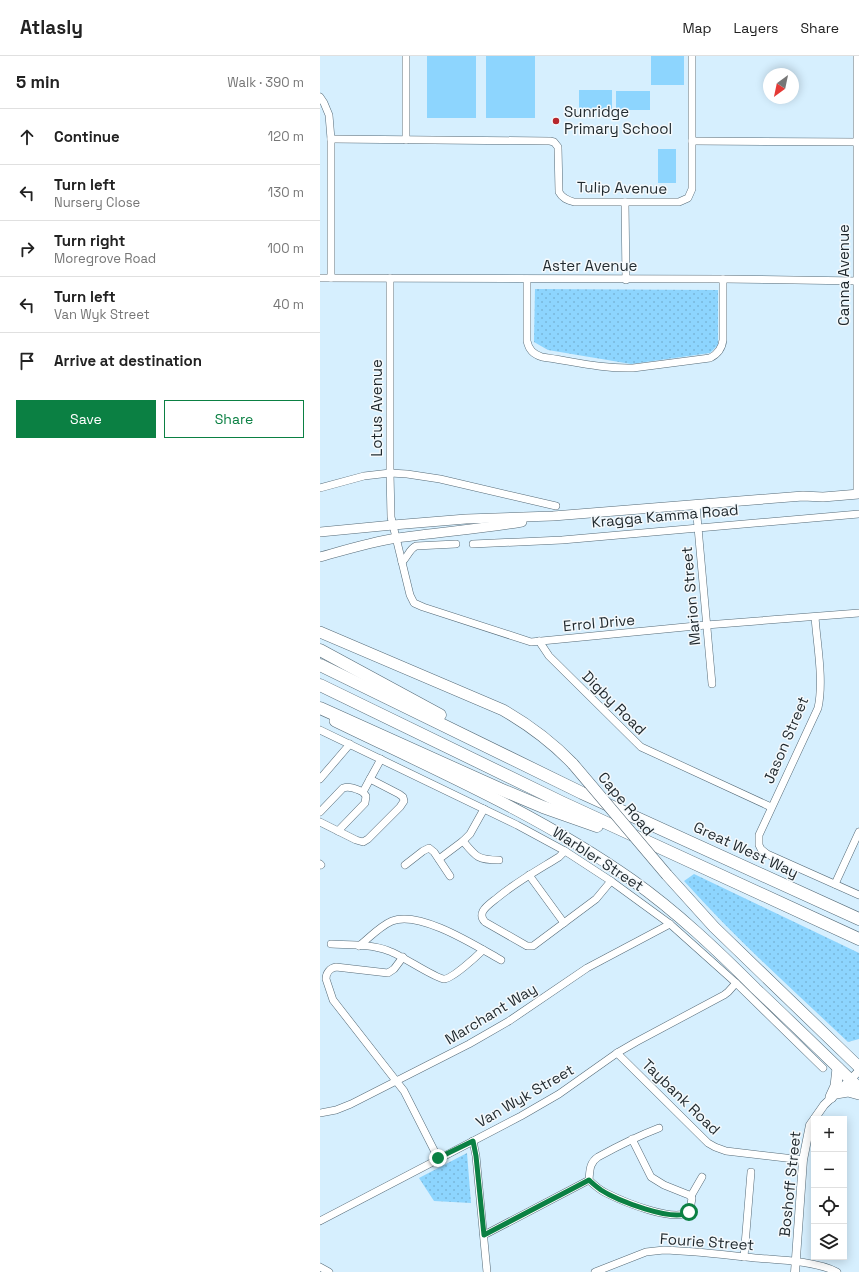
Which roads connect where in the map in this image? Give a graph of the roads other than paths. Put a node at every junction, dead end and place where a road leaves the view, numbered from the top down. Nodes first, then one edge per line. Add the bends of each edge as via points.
1 (406, 56) edge
2 (692, 56) edge
3 (857, 56) edge
4 (320, 97) edge
5 (331, 140) junction
6 (406, 140) junction
7 (692, 141) junction
8 (858, 142) edge
9 (625, 202) junction
10 (320, 278) edge
11 (331, 278) junction
12 (390, 278) junction
13 (527, 279) junction
14 (723, 279) junction
15 (626, 280) junction
16 (858, 281) edge
17 (390, 473) junction
18 (320, 488) edge
19 (858, 491) edge
20 (696, 505) junction
21 (556, 506) dead end
22 (859, 514) edge
23 (553, 516) junction
24 (393, 525) junction
25 (697, 527) junction
26 (320, 532) edge
27 (396, 538) junction
28 (456, 544) dead end
29 (473, 544) dead end
30 (320, 557) edge
31 (402, 562) junction
32 (859, 613) edge
33 (815, 617) junction
34 (706, 625) junction
35 (320, 632) edge
36 (539, 641) junction
37 (320, 650) edge
38 (320, 665) edge
39 (712, 684) dead end
40 (320, 685) edge
41 (320, 708) edge
42 (320, 714) edge
43 (320, 730) edge
44 (350, 744) junction
45 (381, 759) junction
46 (320, 779) edge
47 (370, 779) junction
48 (363, 792) junction
49 (771, 807) junction
50 (484, 809) junction
51 (620, 810) junction
52 (320, 812) edge
53 (320, 822) edge
54 (338, 831) junction
55 (859, 832) edge
56 (463, 841) junction
57 (759, 845) joint
58 (565, 851) junction
59 (666, 851) junction
60 (439, 859) junction
61 (499, 860) dead end
62 (405, 865) dead end
63 (529, 875) junction
64 (450, 876) dead end
65 (611, 880) junction
66 (835, 884) junction
67 (859, 895) edge
68 (859, 919) edge
69 (564, 923) junction
70 (670, 924) junction
71 (859, 939) edge
72 (331, 944) dead end
73 (359, 946) junction
74 (483, 950) junction
75 (403, 957) junction
76 (501, 960) dead end
77 (736, 983) junction
78 (617, 1053) junction
79 (859, 1067) edge
80 (823, 1068) dead end
81 (838, 1068) junction
82 (859, 1071) edge
83 (851, 1080) junction
84 (397, 1081) junction
85 (859, 1088) edge
86 (859, 1094) edge
87 (834, 1095) junction
88 (320, 1113) edge
89 (659, 1128) dead end
90 (632, 1139) junction
91 (473, 1141) junction
92 (438, 1158) junction
93 (803, 1160) junction
94 (751, 1172) dead end
95 (702, 1177) dead end
96 (589, 1180) junction
97 (691, 1196) junction
98 (320, 1221) edge
99 (484, 1235) junction
100 (744, 1257) junction
101 (796, 1262) junction
102 (320, 1268) edge
103 (328, 1272) edge
104 (487, 1272) edge
105 (595, 1272) edge
106 (795, 1272) edge
107 (836, 1272) edge

1 - 6 street
2 - 7 street, Tulip Avenue
3 - 8 street, Canna Avenue
4 - 5 street via 329,115
5 - 6 street, Tulip Avenue
5 - 11 street
6 - 9 street, Tulip Avenue via 554,142 558,147 559,192 564,198 574,202
7 - 8 street
7 - 9 street, Tulip Avenue via 692,189 688,198 679,202
8 - 16 street, Canna Avenue
9 - 15 street
10 - 11 street, Aster Avenue
11 - 12 street, Aster Avenue
12 - 13 street, Aster Avenue
12 - 17 street, Lotus Avenue
13 - 14 street via 527,341 533,353 542,357 610,368 633,368 710,358 719,352 723,345
13 - 15 street, Aster Avenue
14 - 15 street, Aster Avenue
14 - 16 street, Aster Avenue
16 - 19 street, Canna Avenue
17 - 18 street via 357,478
17 - 21 street via 427,477
17 - 24 street, Lotus Avenue
19 - 20 main road, Kragga Kamma Road
20 - 23 main road, Kragga Kamma Road
20 - 25 street, Marion Street
22 - 25 street, Kragga Kamma Road
23 - 24 main road, Kragga Kamma Road
23 - 27 main road, Kragga Kamma Road via 498,526
24 - 26 main road, Kragga Kamma Road
24 - 27 street, Lotus Avenue
25 - 29 street, Kragga Kamma Road via 562,540
25 - 34 street, Marion Street
27 - 30 main road, Kragga Kamma Road
27 - 31 street, Errol Drive
28 - 31 street via 416,546 410,549
31 - 36 street, Errol Drive via 414,603 526,641
32 - 33 street, Errol Drive
33 - 34 street, Errol Drive
33 - 49 street, Jason Street via 820,668 818,708
34 - 36 street, Errol Drive
34 - 39 street, Marion Street
35 - 79 main road, Cape Road, bridge via 503,710 556,747 717,930
36 - 49 street, Digby Road via 549,656 641,747
37 - 51 highway
38 - 51 highway
40 - 59 highway
41 - 59 highway via 543,807
42 - 81 main road via 522,813 608,864 648,892 701,936
43 - 44 street, Warbler Street
44 - 45 street, Warbler Street
44 - 46 street
45 - 47 street
45 - 50 street, Warbler Street
47 - 48 street
47 - 54 street via 399,794 404,799 403,804 365,841 360,842
48 - 52 street via 343,788
48 - 54 street via 366,796 365,803
49 - 57 street, Jason Street via 759,835
50 - 56 street via 475,827
50 - 58 street, Warbler Street
51 - 68 highway, Great West Way
53 - 54 street
55 - 66 street
56 - 60 street
56 - 61 street via 476,856
57 - 66 street, Great West Way via 767,854
58 - 63 street
58 - 65 street, Warbler Street
59 - 71 highway
60 - 62 street via 426,848
60 - 64 street
63 - 69 street
63 - 69 street via 506,890 486,908 482,914 483,920 530,947
65 - 69 street via 599,896
65 - 70 street, Warbler Street
66 - 67 street, Great West Way
70 - 77 street, Warbler Street
70 - 84 street, Marchant Way via 587,968 509,1021
72 - 73 street
73 - 74 street via 392,921 410,919 446,931
73 - 75 street via 385,949
74 - 75 street via 446,979
74 - 76 street
75 - 84 street via 388,973 333,967 326,976 333,1000
77 - 78 street, Van Wyk Street via 724,995
77 - 80 street, Warbler Street
78 - 91 street, Van Wyk Street via 545,1102
78 - 93 street, Taybank Road via 708,1143 735,1152
81 - 83 main road
81 - 87 main road
82 - 83 street, Boshoff Street
83 - 85 main road
83 - 87 street, Boshoff Street
84 - 88 street, Marchant Way via 351,1104
84 - 92 street
86 - 87 main road via 848,1091
87 - 93 street, Boshoff Street via 810,1125
89 - 90 street
90 - 96 street via 594,1159
90 - 97 street via 651,1177
91 - 92 street, Van Wyk Street
91 - 99 street
92 - 98 street, Van Wyk Street
93 - 101 street, Boshoff Street
94 - 100 street
95 - 97 street
96 - 97 street via 617,1198 668,1215 680,1216 687,1213 692,1207
96 - 99 street
99 - 104 street
100 - 101 street, Fourie Street
100 - 105 street, Fourie Street via 678,1250 655,1251
101 - 106 street, Boshoff Street
101 - 107 street, Fourie Street via 830,1268
102 - 103 street

